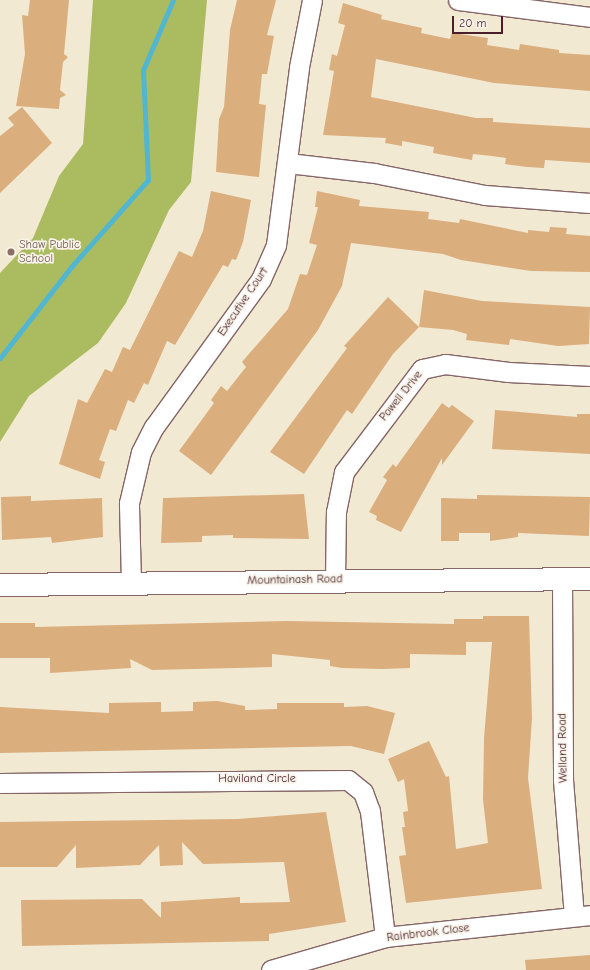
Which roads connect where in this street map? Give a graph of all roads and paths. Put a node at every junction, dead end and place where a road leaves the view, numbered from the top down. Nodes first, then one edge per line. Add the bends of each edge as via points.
1 (312, 0) edge
2 (458, 0) edge
3 (590, 17) edge
4 (288, 162) junction
5 (590, 203) edge
6 (590, 376) edge
7 (562, 579) junction
8 (590, 579) edge
9 (335, 580) junction
10 (131, 582) junction
11 (0, 585) edge
12 (0, 783) edge
13 (582, 915) edge
14 (385, 937) junction
15 (271, 970) edge

1 - 4 street, Executive Court via 298,67
2 - 3 street
4 - 5 street via 374,173 485,195
4 - 10 street, Executive Court via 280,231 262,280 154,427 141,452 129,503
6 - 9 street, Powell Drive via 514,373 445,364 422,369 344,472 336,512
7 - 8 street, Mountainash Road
7 - 9 street, Mountainash Road
7 - 13 street, Welland Road via 562,780
9 - 10 street, Mountainash Road
10 - 11 street, Mountainash Road
12 - 14 street, Haviland Circle via 348,780 363,792 370,811
13 - 14 street, Rainbrook Close
14 - 15 street, Rainbrook Close

